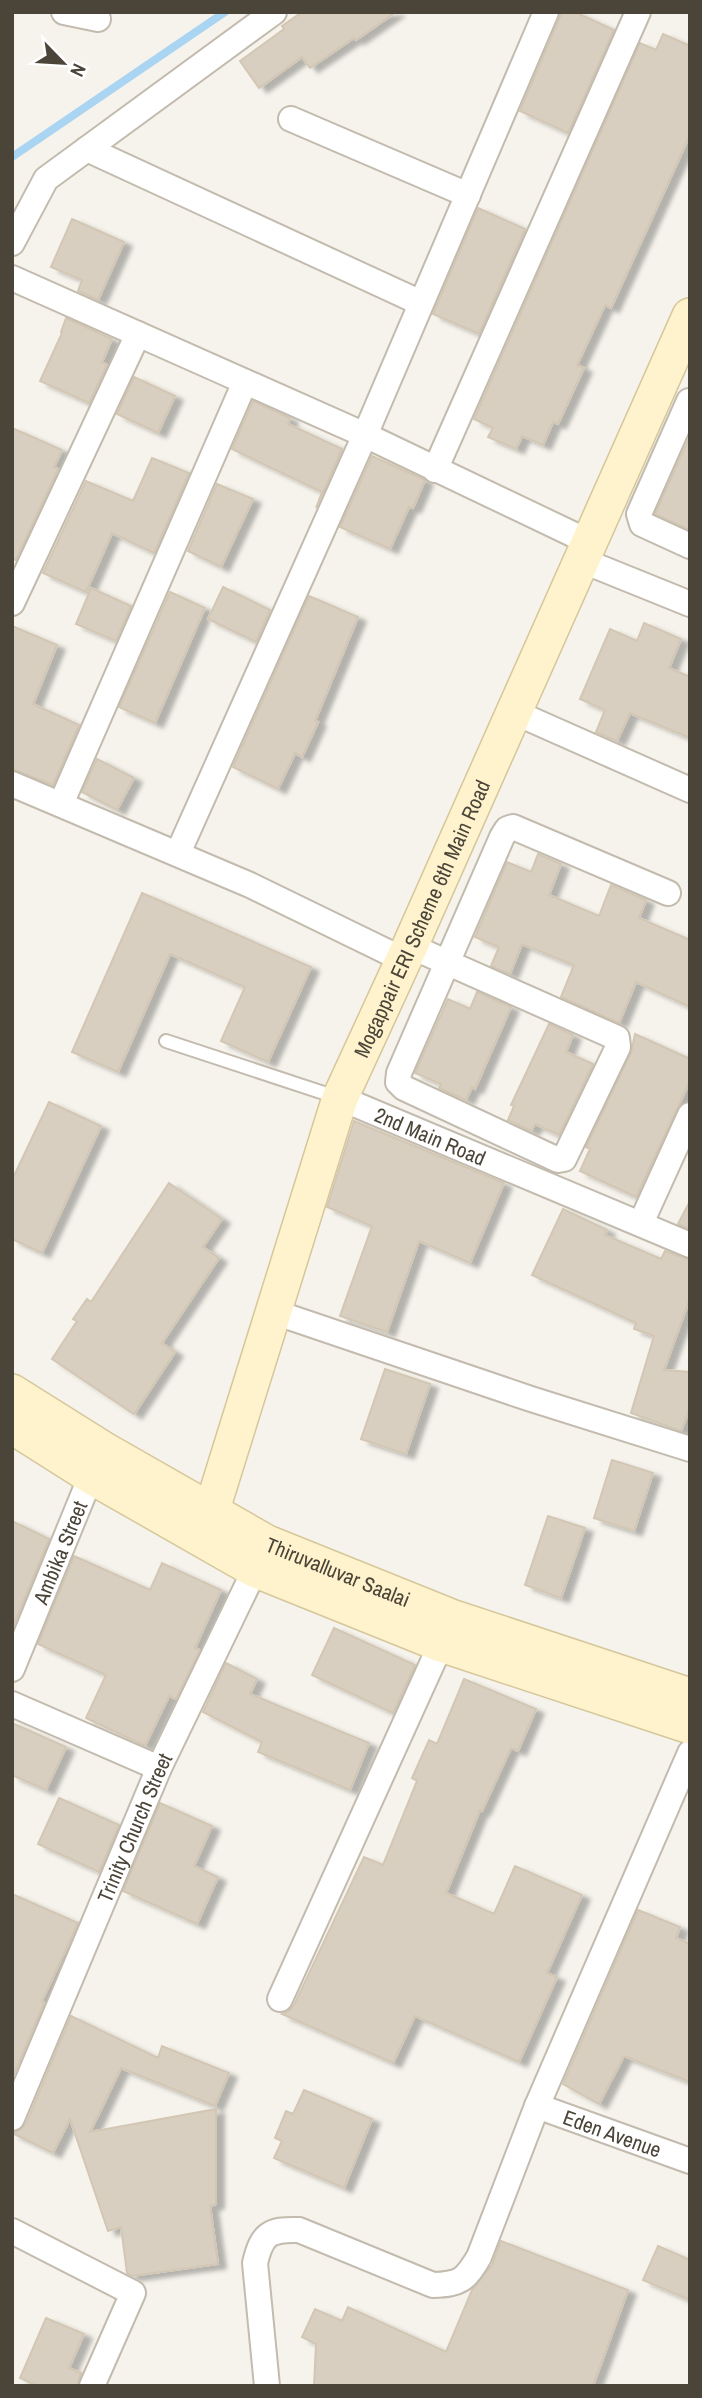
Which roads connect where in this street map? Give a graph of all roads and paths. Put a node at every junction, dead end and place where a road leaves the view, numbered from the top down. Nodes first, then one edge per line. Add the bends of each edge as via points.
1 (64, 12) edge
2 (274, 12) edge
3 (546, 12) edge
4 (638, 12) edge
5 (98, 19) dead end
6 (291, 119) dead end
7 (87, 149) junction
8 (467, 195) junction
9 (12, 243) edge
10 (12, 278) edge
11 (421, 303) junction
12 (690, 316) edge
13 (138, 334) junction
14 (245, 382) junction
15 (679, 386) edge
16 (365, 435) junction
17 (435, 470) junction
18 (690, 547) edge
19 (585, 551) junction
20 (12, 603) edge
21 (690, 604) edge
22 (514, 712) junction
23 (12, 784) edge
24 (690, 790) edge
25 (61, 804) junction
26 (178, 853) junction
27 (668, 893) dead end
28 (407, 953) junction
29 (448, 963) junction
30 (166, 1041) dead end
31 (340, 1098) junction
32 (690, 1115) edge
33 (641, 1223) junction
34 (690, 1245) edge
35 (274, 1312) junction
36 (12, 1392) edge
37 (12, 1426) edge
38 (690, 1448) edge
39 (92, 1476) junction
40 (207, 1524) junction
41 (261, 1556) junction
42 (441, 1644) junction
43 (12, 1669) edge
44 (690, 1696) edge
45 (12, 1704) edge
46 (690, 1726) edge
47 (690, 1753) edge
48 (159, 1768) junction
49 (280, 1999) dead end
50 (537, 2106) junction
51 (12, 2118) edge
52 (690, 2161) edge
53 (12, 2231) edge
54 (92, 2386) edge
55 (267, 2386) edge

1 - 5 street
2 - 7 street
3 - 8 street
4 - 17 street
6 - 8 street
7 - 9 street via 46,179
7 - 11 street
8 - 11 street
10 - 13 street
11 - 16 street
12 - 15 main road, Mogappair ERI Scheme 6th Main Road
13 - 14 street
13 - 20 street
14 - 16 street
14 - 25 street
15 - 18 street via 639,514 642,524
15 - 19 main road, Mogappair ERI Scheme 6th Main Road
16 - 17 street
16 - 26 street
17 - 19 street
19 - 21 street
19 - 22 main road, Mogappair ERI Scheme 6th Main Road
22 - 24 street
22 - 28 main road, Mogappair ERI Scheme 6th Main Road
23 - 25 street
25 - 26 street
26 - 28 street
27 - 29 street via 513,827 502,837
28 - 29 street
28 - 31 main road, Mogappair ERI Scheme 6th Main Road
29 - 29 street via 617,1038 618,1047 564,1159 398,1082
30 - 31 lane, 2nd Main Road
31 - 33 street, 2nd Main Road
31 - 35 main road, Mogappair ERI Scheme 6th Main Road
32 - 33 street
33 - 34 street, 2nd Main Road
35 - 38 street
35 - 40 main road, Mogappair ERI Scheme 6th Main Road
36 - 40 main road, Thiruvalluvar Saalai via 106,1451
37 - 39 main road, Thiruvalluvar Saalai
39 - 40 main road, Thiruvalluvar Saalai
39 - 43 street, Ambika Street
40 - 41 main road, Thiruvalluvar Saalai
41 - 42 main road, Thiruvalluvar Saalai
41 - 44 main road, Thiruvalluvar Saalai
41 - 48 street, Trinity Church Street
42 - 46 main road, Thiruvalluvar Saalai
42 - 49 street
45 - 48 street
47 - 50 street
48 - 51 street, Trinity Church Street
50 - 52 street, Eden Avenue
50 - 55 street via 479,2257 465,2279 433,2285 299,2230 270,2233 260,2245 255,2263
53 - 54 street via 133,2293

